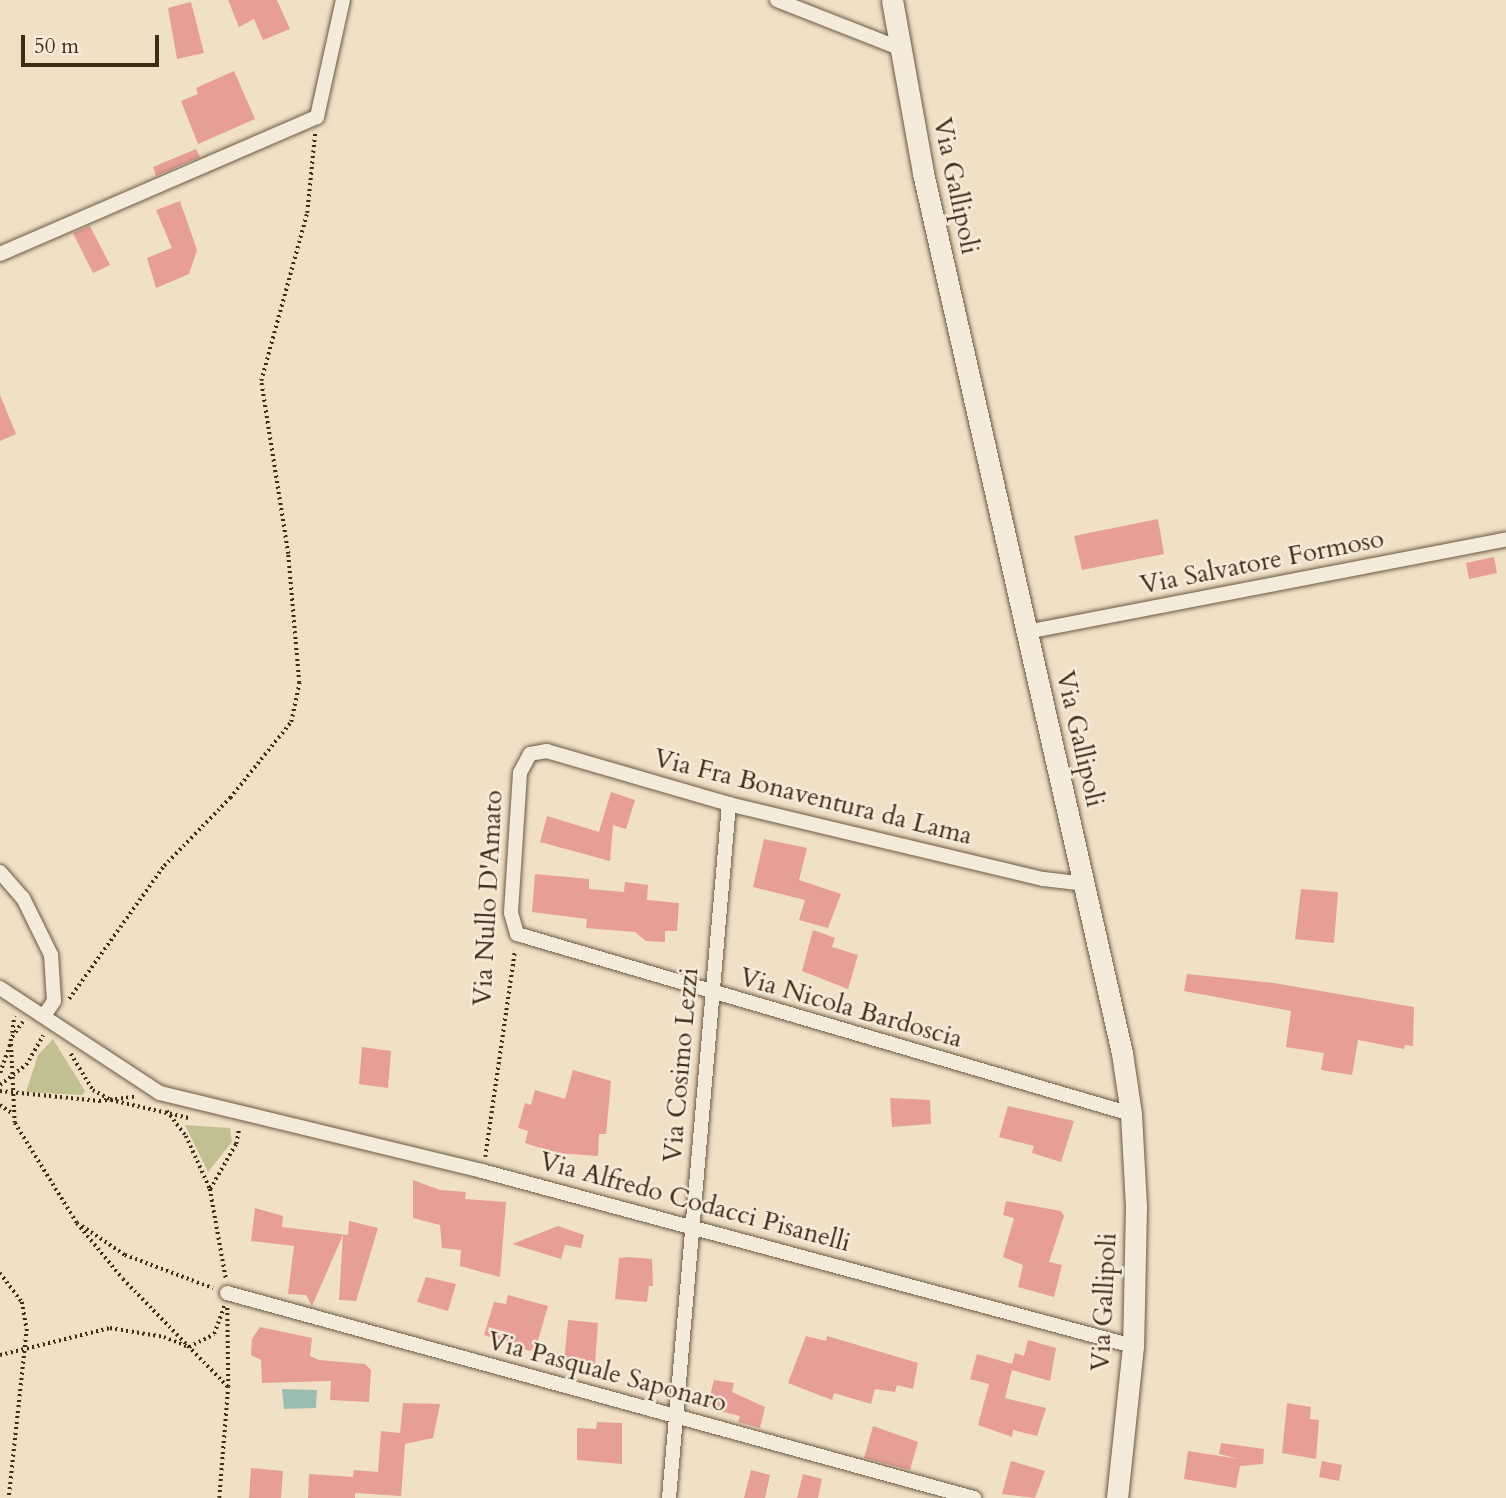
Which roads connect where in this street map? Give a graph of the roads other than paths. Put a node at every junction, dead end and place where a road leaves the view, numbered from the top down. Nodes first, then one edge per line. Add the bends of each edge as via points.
1 (343, 0) edge
2 (777, 0) edge
3 (892, 0) edge
4 (899, 48) junction
5 (0, 254) edge
6 (1506, 540) edge
7 (1026, 632) junction
8 (530, 754) joint
9 (729, 804) junction
10 (0, 872) edge
11 (1086, 884) junction
12 (517, 934) joint
13 (0, 988) edge
14 (712, 993) junction
15 (44, 1016) junction
16 (1131, 1114) junction
17 (691, 1226) junction
18 (227, 1293) road end
19 (1133, 1346) junction
20 (676, 1417) junction
21 (669, 1498) edge
22 (974, 1498) edge
23 (1117, 1498) edge

1 - 5 street via 317,117
2 - 4 street
3 - 4 main road, Via Gallipoli
4 - 7 main road, Via Gallipoli
6 - 7 street, Via Salvatore Formoso
7 - 11 main road, Via Gallipoli
8 - 9 street, Via Fra Bonaventura da Lama via 547,751
8 - 12 street, Via Nullo D'Amato via 520,772 511,913
9 - 11 street, Via Fra Bonaventura da Lama via 1042,880
9 - 14 street, Via Cosimo Lezzi
10 - 15 street via 23,898 51,955 54,1001
11 - 16 main road, Via Gallipoli
12 - 14 street, Via Nicola Bardoscia
13 - 15 street
14 - 16 street, Via Nicola Bardoscia
14 - 17 street, Via Cosimo Lezzi
15 - 17 street, Via Alfredo Codacci Pisanelli via 160,1093
16 - 19 main road, Via Gallipoli via 1136,1207
17 - 19 street, Via Alfredo Codacci Pisanelli
17 - 20 street, Via Cosimo Lezzi
18 - 20 street, Via Pasquale Saponaro
19 - 23 main road, Via Gallipoli
20 - 21 street, Via Cosimo Lezzi
20 - 22 street, Via Pasquale Saponaro

